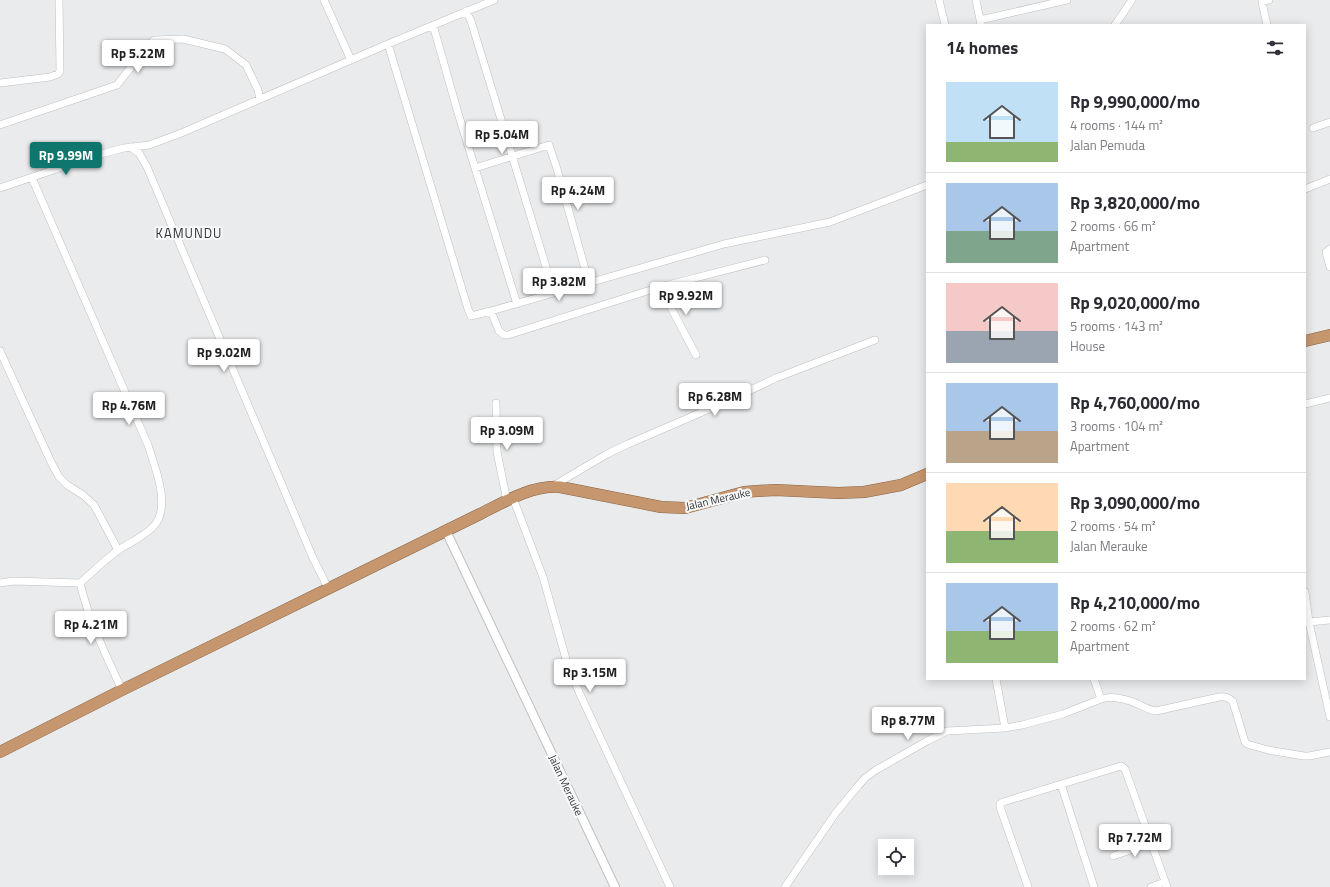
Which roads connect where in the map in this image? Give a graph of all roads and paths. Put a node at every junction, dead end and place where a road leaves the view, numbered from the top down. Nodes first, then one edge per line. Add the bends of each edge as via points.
1 (59, 0) edge
2 (324, 0) edge
3 (494, 0) edge
4 (939, 0) edge
5 (976, 0) edge
6 (1067, 0) edge
7 (1132, 0) edge
8 (1269, 0) edge
9 (466, 11) junction
10 (981, 23) edge
11 (945, 24) edge
12 (1116, 24) edge
13 (1268, 24) edge
14 (432, 25) junction
15 (388, 44) junction
16 (351, 60) junction
17 (0, 83) edge
18 (260, 99) junction
19 (1330, 122) edge
20 (0, 125) edge
21 (1313, 128) dead end
22 (130, 148) junction
23 (512, 157) junction
24 (475, 168) junction
25 (32, 178) junction
26 (1330, 179) edge
27 (926, 185) edge
28 (0, 188) edge
29 (1306, 189) edge
30 (1330, 249) edge
31 (765, 260) dead end
32 (1330, 267) edge
33 (590, 283) junction
34 (660, 287) junction
35 (554, 293) junction
36 (517, 304) junction
37 (491, 312) junction
38 (1330, 335) edge
39 (875, 340) dead end
40 (1306, 341) edge
41 (0, 351) edge
42 (696, 355) dead end
43 (1330, 398) edge
44 (496, 403) dead end
45 (1306, 404) edge
46 (926, 474) edge
47 (552, 487) junction
48 (510, 499) junction
49 (446, 531) junction
50 (118, 550) junction
51 (0, 583) edge
52 (80, 583) junction
53 (328, 588) junction
54 (1306, 600) edge
55 (1330, 620) edge
56 (1309, 622) junction
57 (996, 680) edge
58 (1094, 680) edge
59 (122, 690) junction
60 (1101, 699) junction
61 (1330, 717) edge
62 (1005, 728) junction
63 (0, 752) edge
64 (1330, 752) edge
65 (1061, 784) junction
66 (1151, 843) junction
67 (1113, 856) dead end
68 (1166, 885) edge
69 (615, 887) edge
70 (670, 887) edge
71 (785, 887) edge
72 (1028, 887) edge
73 (1094, 887) edge
74 (1151, 887) edge

1 - 17 street via 58,74
2 - 16 street
3 - 9 street
4 - 11 street
5 - 10 street
6 - 10 street
7 - 12 street
8 - 13 street via 1262,2
9 - 14 street
9 - 23 street
14 - 15 street
14 - 24 street
15 - 16 street
15 - 37 street via 469,312 473,316
16 - 18 street
18 - 20 street via 246,65 225,49 183,39 154,40 117,85
18 - 22 street via 149,145
19 - 21 street
22 - 25 street via 100,154
22 - 53 street via 139,153 147,167
23 - 24 street
23 - 33 street via 549,145
23 - 35 street
24 - 36 street
25 - 28 street
25 - 50 street via 148,445 159,479 161,504 156,522 146,533
26 - 29 street
27 - 33 street via 830,222 724,244
30 - 32 street via 1326,252
31 - 34 street
33 - 35 street
34 - 37 street via 506,335 499,332
34 - 42 street
35 - 36 street
36 - 37 street
38 - 40 highway
39 - 47 street via 776,378 628,444
41 - 50 street via 51,462 66,485 94,505
43 - 45 street
44 - 48 street via 497,452
46 - 47 highway, Jalan Merauke via 900,485 864,492 744,492 695,506 678,508
47 - 48 highway, Jalan Merauke
48 - 49 highway, Jalan Merauke
48 - 70 street via 543,578 566,659 579,692
49 - 53 highway, Jalan Merauke
49 - 69 street, Jalan Merauke
50 - 52 street
51 - 52 street
52 - 59 street via 93,627
53 - 59 highway, Jalan Merauke
54 - 56 street
55 - 56 street
56 - 61 street
57 - 62 street
58 - 60 street
59 - 63 highway, Jalan Merauke
60 - 62 street via 1063,714
60 - 64 street via 1115,697 1149,710 1156,710 1226,697 1233,702 1247,744 1304,756
62 - 71 street via 947,732 927,740 869,775 835,814
65 - 66 street via 1123,767
65 - 72 street via 1000,804
65 - 73 street
66 - 67 street
66 - 68 street
68 - 74 street

